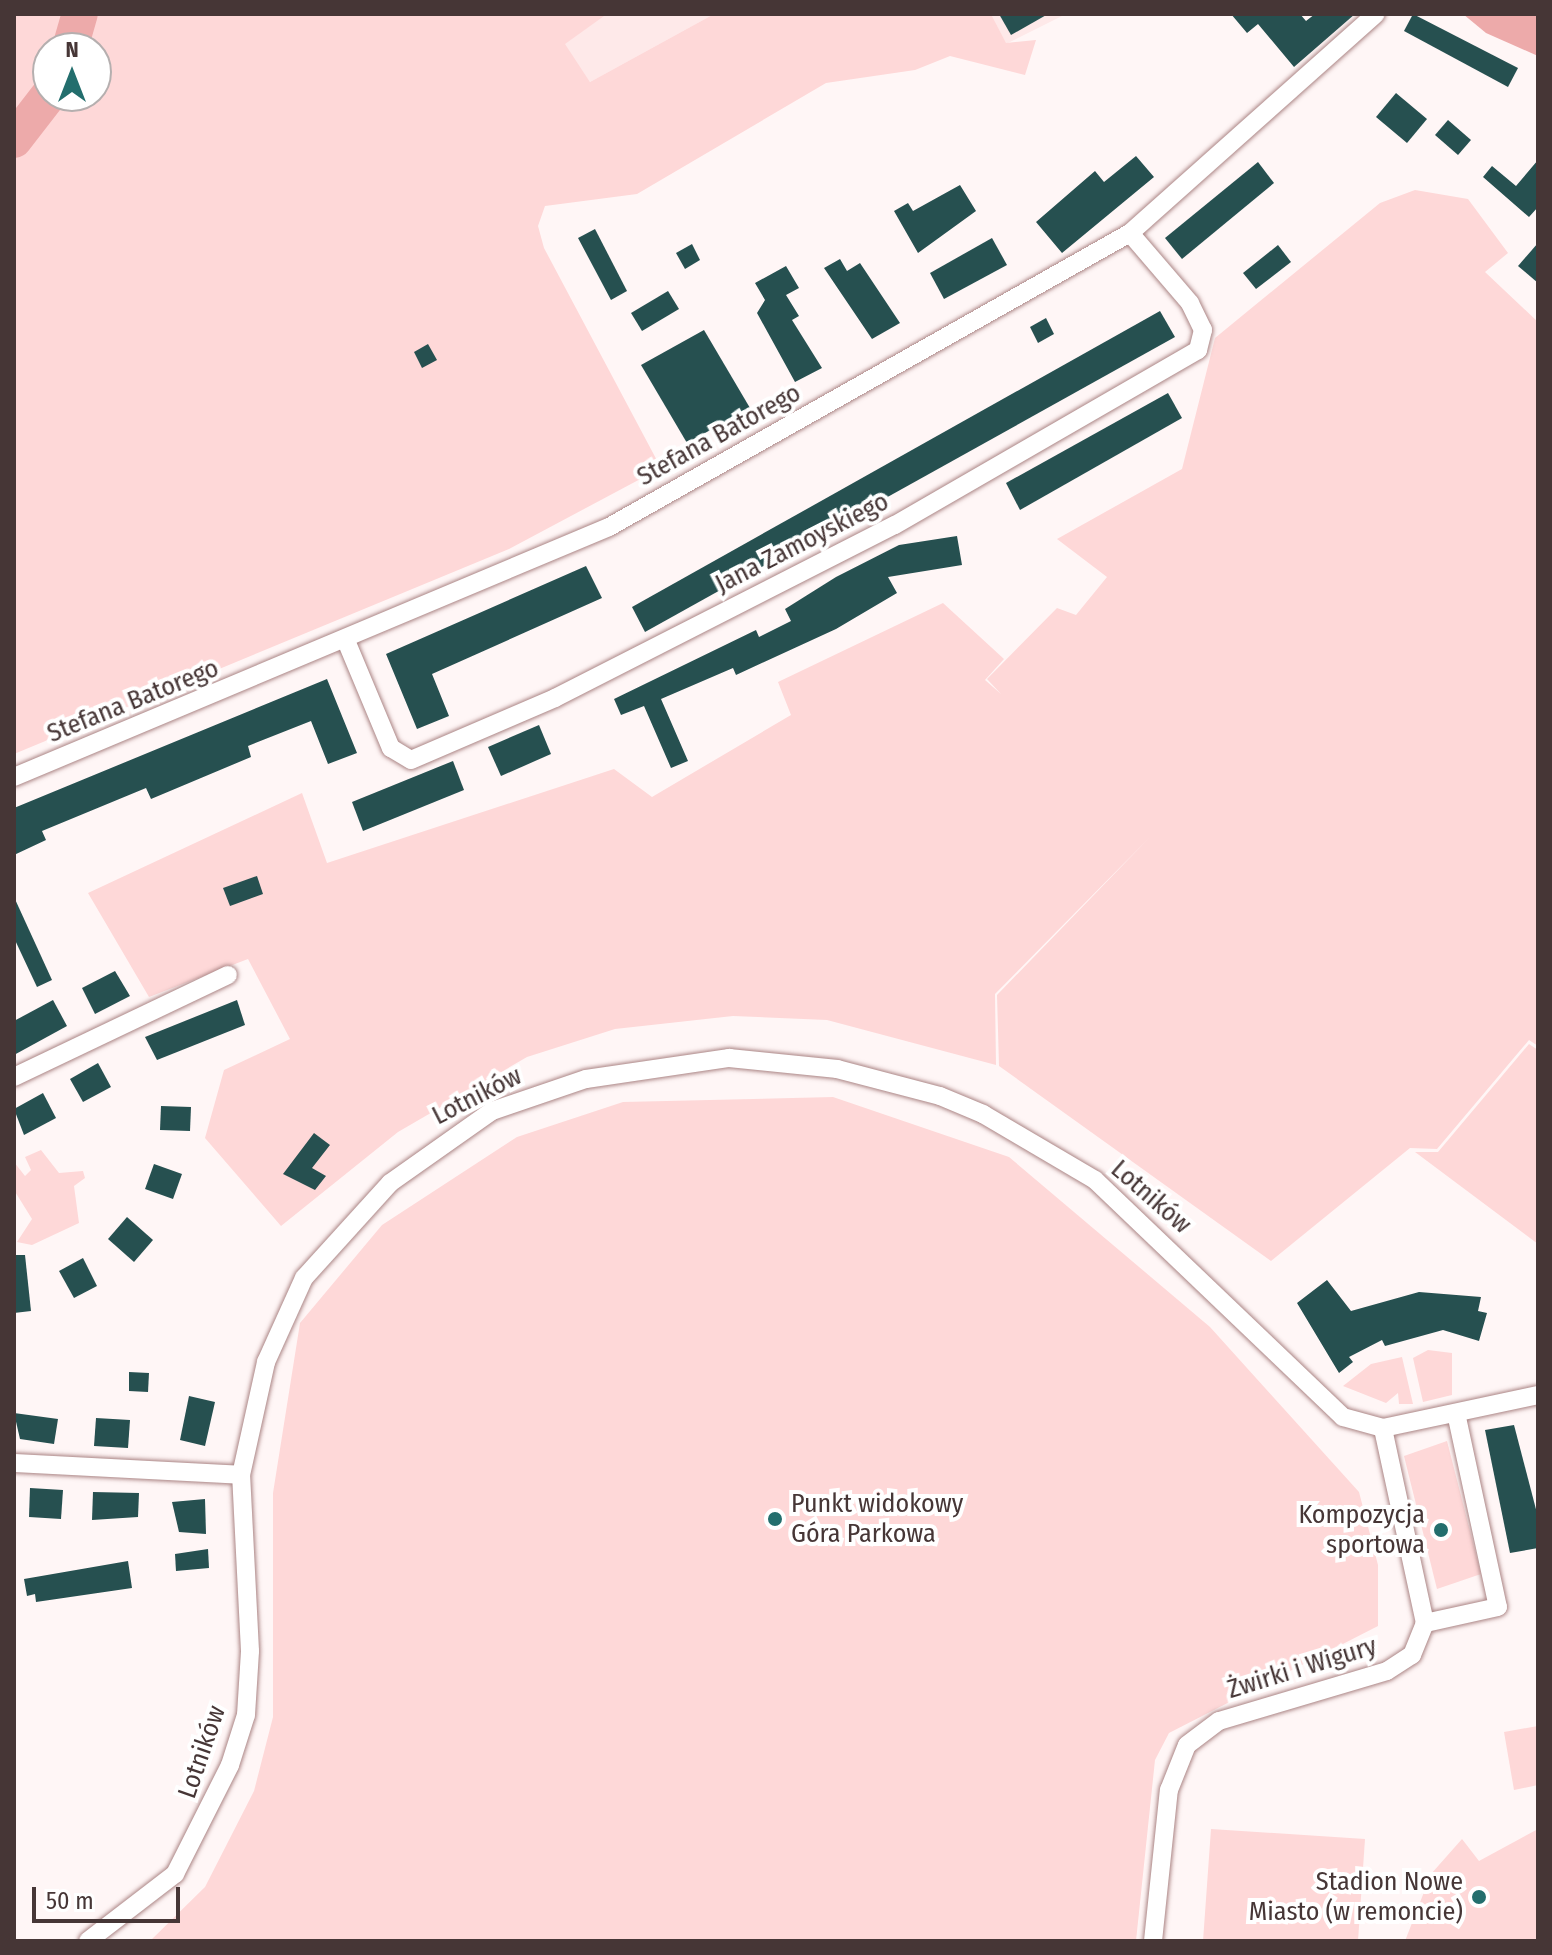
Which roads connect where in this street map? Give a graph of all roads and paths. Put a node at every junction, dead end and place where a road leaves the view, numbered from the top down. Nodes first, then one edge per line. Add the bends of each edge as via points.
1 (1376, 14) edge
2 (1130, 233) junction
3 (347, 643) junction
4 (14, 777) edge
5 (228, 975) dead end
6 (14, 1077) edge
7 (1538, 1395) edge
8 (1456, 1413) junction
9 (1383, 1428) junction
10 (14, 1463) edge
11 (241, 1475) junction
12 (1425, 1623) junction
13 (88, 1941) edge
14 (1153, 1941) edge

1 - 2 street, Stefana Batorego
2 - 3 street, Stefana Batorego via 609,527
2 - 3 street, Jana Zamoyskiego via 1190,303 1203,330 1198,350 895,525 555,698 411,760 391,748
3 - 4 street, Stefana Batorego
5 - 6 street
7 - 8 street
8 - 9 street
8 - 12 street via 1498,1607
9 - 11 street, Lotników via 1343,1417 1173,1249 1059,1156 940,1096 837,1069 729,1058 550,1089 492,1111 399,1175 304,1278 266,1362
9 - 12 street
10 - 11 street
11 - 13 street, Lotników via 250,1651 246,1715 230,1765 175,1874
12 - 14 street, Żwirki i Wigury via 1412,1655 1387,1671 1219,1721 1187,1745 1169,1790

